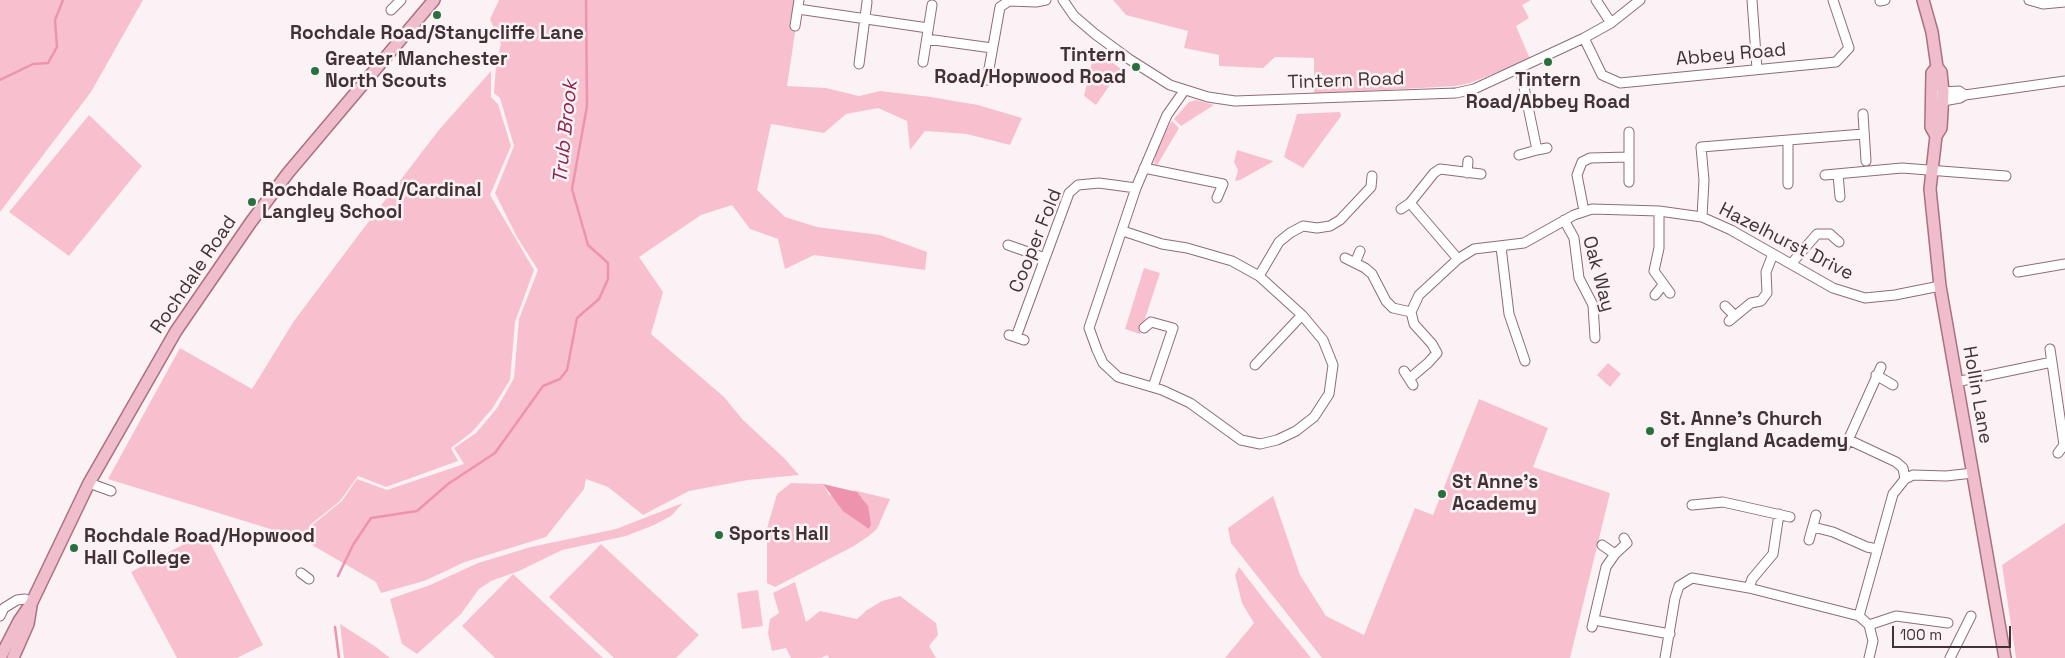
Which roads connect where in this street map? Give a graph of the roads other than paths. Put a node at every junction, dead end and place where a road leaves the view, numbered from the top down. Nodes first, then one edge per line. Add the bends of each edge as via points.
1 (401, 0) edge
2 (434, 0) edge
3 (1046, 0) edge
4 (1063, 0) edge
5 (1596, 0) edge
6 (1640, 0) edge
7 (1752, 0) edge
8 (1833, 0) edge
9 (1923, 0) edge
10 (2029, 0) edge
11 (868, 2) dead end
12 (2065, 2) edge
13 (932, 4) dead end
14 (798, 5) edge
15 (391, 10) dead end
16 (865, 18) junction
17 (1611, 23) junction
18 (795, 26) dead end
19 (928, 28) junction
20 (1584, 38) junction
21 (927, 39) junction
22 (992, 48) junction
23 (923, 62) dead end
24 (859, 64) dead end
25 (1520, 68) junction
26 (1757, 69) junction
27 (987, 80) dead end
28 (2065, 81) edge
29 (1184, 91) junction
30 (1940, 96) junction
31 (1862, 114) dead end
32 (1629, 132) dead end
33 (1863, 134) junction
34 (1788, 141) junction
35 (1547, 148) dead end
36 (1537, 150) junction
37 (1519, 155) dead end
38 (1629, 157) junction
39 (1468, 161) dead end
40 (1866, 161) dead end
41 (1144, 168) junction
42 (1931, 171) junction
43 (1467, 173) junction
44 (1481, 174) dead end
45 (1838, 174) junction
46 (1825, 175) dead end
47 (1372, 176) dead end
48 (2006, 176) dead end
49 (1630, 182) dead end
50 (1788, 184) dead end
51 (1136, 188) junction
52 (1840, 197) dead end
53 (1217, 198) dead end
54 (1410, 203) junction
55 (1401, 209) dead end
56 (1584, 211) junction
57 (1659, 211) junction
58 (1702, 217) junction
59 (1564, 220) junction
60 (1123, 231) junction
61 (1839, 242) dead end
62 (1008, 245) dead end
63 (1501, 247) junction
64 (1360, 251) dead end
65 (1773, 254) junction
66 (1045, 258) junction
67 (1345, 258) dead end
68 (1458, 259) junction
69 (1355, 263) junction
70 (1791, 264) junction
71 (2065, 264) edge
72 (2018, 272) dead end
73 (1259, 276) junction
74 (1663, 285) junction
75 (1940, 286) junction
76 (1670, 293) dead end
77 (1655, 295) dead end
78 (1725, 306) dead end
79 (1411, 312) junction
80 (1302, 315) junction
81 (1144, 328) dead end
82 (1017, 337) dead end
83 (1595, 338) dead end
84 (2050, 349) dead end
85 (1525, 361) dead end
86 (2052, 362) junction
87 (1255, 364) dead end
88 (2065, 375) edge
89 (2054, 376) junction
90 (1409, 379) dead end
91 (1956, 382) junction
92 (1893, 386) dead end
93 (1153, 387) junction
94 (2062, 448) edge
95 (1973, 473) junction
96 (1905, 479) junction
97 (89, 483) junction
98 (111, 491) dead end
99 (1692, 505) dead end
100 (1779, 514) junction
101 (1816, 515) dead end
102 (1790, 517) dead end
103 (1814, 528) junction
104 (1624, 538) dead end
105 (1809, 540) dead end
106 (1602, 545) dead end
107 (1877, 549) junction
108 (1615, 554) junction
109 (1749, 588) junction
110 (32, 602) junction
111 (0, 616) edge
112 (1859, 616) junction
113 (1971, 616) dead end
114 (1948, 623) dead end
115 (1869, 625) junction
116 (1670, 634) junction
117 (0, 658) edge
118 (13, 658) edge
119 (1665, 658) edge
120 (1869, 658) edge
121 (1950, 658) edge
122 (2004, 658) edge

1 - 15 street
2 - 97 main road, Rochdale Road via 288,173 251,222 176,330
3 - 22 street via 1004,2 997,13
4 - 29 street, Tintern Road via 1074,16 1094,34
5 - 17 street
6 - 17 street, Tintern Road
7 - 26 street
8 - 26 street, Abbey Road via 1849,48 1836,62
9 - 30 main road, Hollin Lane via 1932,32 1936,67 1941,72
10 - 12 street via 2043,4
11 - 16 street
13 - 19 street
14 - 16 street
14 - 18 street
16 - 19 street
16 - 24 street
17 - 20 street, Tintern Road
19 - 21 street
20 - 25 street, Tintern Road
20 - 26 street, Abbey Road via 1602,75 1620,83
21 - 22 street
21 - 23 street
22 - 27 street
25 - 29 street, Tintern Road via 1474,89 1456,93 1235,101
25 - 36 street
28 - 30 street via 1965,95 1959,91
29 - 41 street via 1167,115
30 - 42 main road, Hollin Lane via 1941,128 1936,136
31 - 33 street
32 - 38 street
33 - 34 street
33 - 40 street
34 - 50 street via 1784,173
34 - 58 street via 1701,147 1704,180
35 - 36 street
36 - 37 street
38 - 49 street
38 - 56 street via 1590,158 1582,162 1577,175
39 - 43 street
41 - 51 street
41 - 53 street via 1223,184
42 - 45 street via 1902,168
42 - 48 street
42 - 75 main road, Hollin Lane
43 - 44 street
43 - 54 street via 1440,169 1434,172
45 - 46 street
45 - 52 street
47 - 73 street via 1371,187 1340,220 1330,226 1303,226 1279,242
51 - 60 street
51 - 66 street, Cooper Fold via 1098,183 1078,185 1069,193
54 - 55 street
54 - 68 street
56 - 57 street, Hazelhurst Drive
56 - 59 street, Hazelhurst Drive
57 - 58 street, Hazelhurst Drive
57 - 74 street via 1659,248 1654,271
58 - 65 street, Hazelhurst Drive
59 - 63 street, Hazelhurst Drive via 1524,243
59 - 83 street, Oak Way via 1574,238 1578,278 1593,305 1598,326
60 - 73 street via 1232,261
60 - 93 street via 1089,328 1103,363 1118,377
61 - 70 street via 1830,234 1817,234
62 - 66 street
63 - 68 street, Hazelhurst Drive via 1474,249
63 - 85 street via 1509,314 1524,344
64 - 69 street
65 - 70 street, Hazelhurst Drive
65 - 78 street via 1766,272 1766,293 1761,301 1751,303 1732,319
66 - 82 street, Cooper Fold
67 - 69 street
68 - 79 street, Hazelhurst Drive via 1419,295
69 - 79 street via 1372,274 1392,308
70 - 75 street, Hazelhurst Drive via 1833,288 1865,298
71 - 72 street
73 - 80 street
74 - 76 street
74 - 77 street
75 - 91 main road, Hollin Lane
79 - 90 street via 1414,324 1437,353
80 - 87 street
80 - 93 street via 1330,352 1332,397 1296,431 1260,444 1241,440 1190,403
81 - 93 street via 1151,322 1173,328
84 - 86 street
86 - 89 street
86 - 91 street
88 - 89 street
89 - 94 street
91 - 95 main road, Hollin Lane
92 - 96 street via 1879,371 1847,443 1896,462 1903,468
95 - 96 street via 1913,475
95 - 122 main road, Hollin Lane
96 - 107 street via 1890,501
97 - 98 street
97 - 110 main road, Rochdale Road
99 - 100 street via 1723,502
100 - 102 street
100 - 109 street via 1773,554 1752,579
101 - 103 street
103 - 105 street
103 - 107 street
104 - 108 street via 1627,543
106 - 108 street
107 - 112 street
108 - 116 street via 1606,567 1593,623
109 - 112 street
109 - 116 street via 1692,578 1679,586
110 - 111 street via 21,598 4,608
110 - 117 main road, Rochdale Road
110 - 118 main road, Rochdale Road via 28,624
112 - 115 street
113 - 121 street
114 - 115 street via 1896,616
115 - 120 street via 1873,641
116 - 119 street

